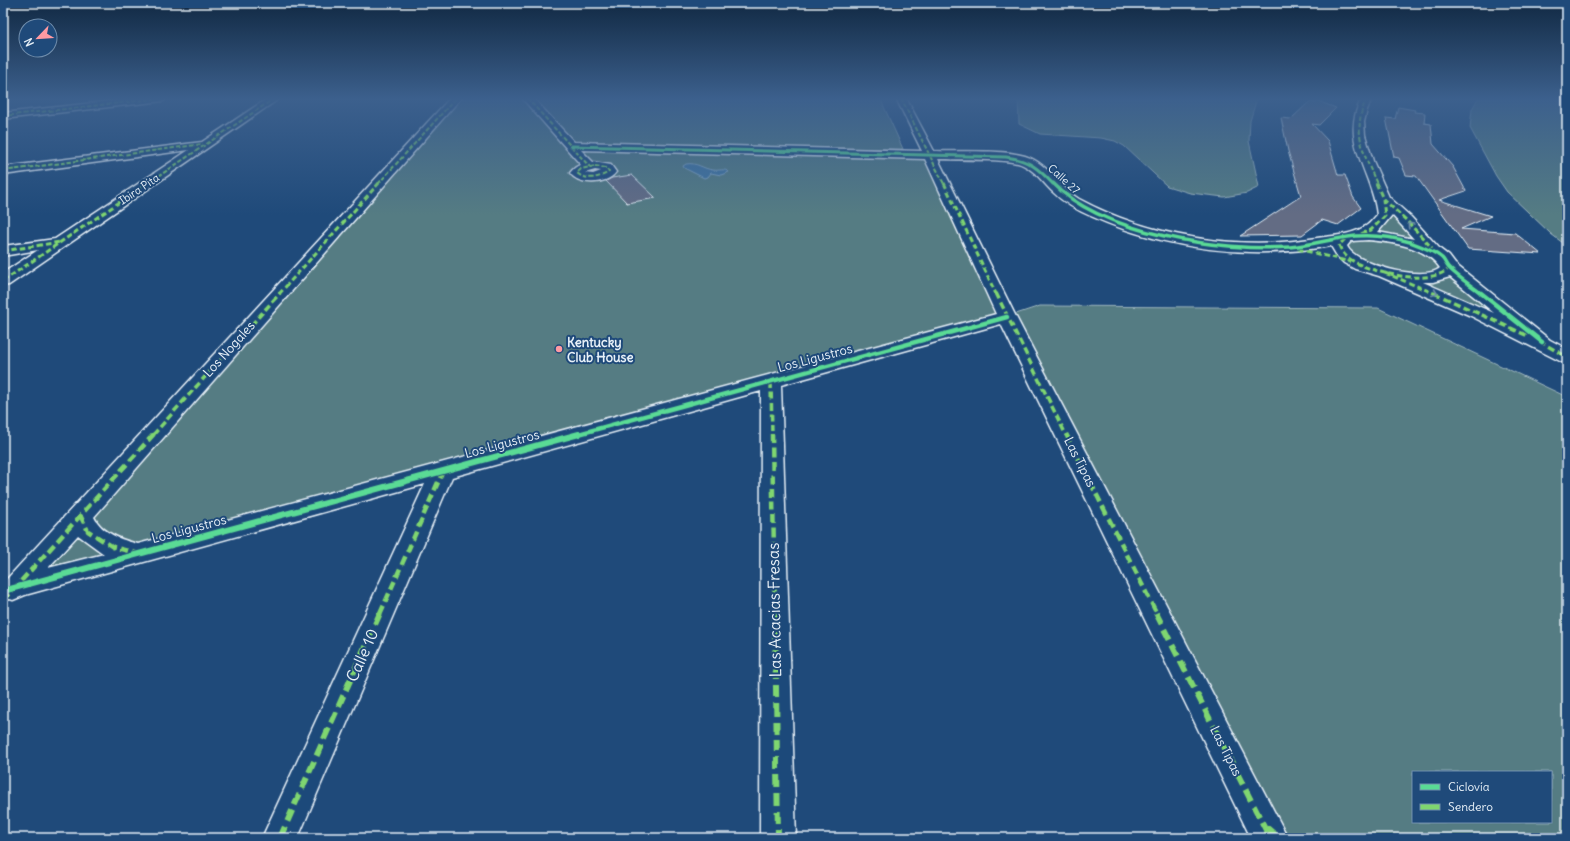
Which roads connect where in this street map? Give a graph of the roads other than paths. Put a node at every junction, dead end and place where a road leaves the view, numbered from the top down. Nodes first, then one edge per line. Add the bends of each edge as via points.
1 (216, 137) edge
2 (421, 137) edge
3 (563, 137) edge
4 (921, 137) edge
5 (1360, 137) edge
6 (206, 144) junction
7 (571, 146) junction
8 (930, 155) junction
9 (590, 167) dead end
10 (3, 172) edge
11 (1383, 199) junction
12 (1352, 237) junction
13 (62, 241) junction
14 (1286, 247) junction
15 (3, 251) edge
16 (1436, 253) junction
17 (1358, 264) junction
18 (1449, 268) junction
19 (1385, 273) junction
20 (3, 281) edge
21 (1007, 317) junction
22 (1542, 342) junction
23 (1567, 357) edge
24 (771, 382) junction
25 (443, 471) junction
26 (80, 515) junction
27 (140, 554) junction
28 (7, 593) edge
29 (1271, 833) edge
30 (280, 838) edge
31 (778, 838) edge

1 - 6 street, Ibira Pita
2 - 26 street, Los Nogales
3 - 7 street
4 - 8 street, Las Tipas
5 - 11 street via 1370,170
6 - 10 street
6 - 13 street, Ibira Pita
7 - 8 street, Calle 27
7 - 9 street
8 - 14 street, Calle 27 via 1002,157 1027,161 1035,165 1066,198 1088,210 1148,232 1229,245
8 - 21 street, Las Tipas
11 - 12 street via 1385,216 1371,230
16 -> 11 street
12 - 14 street, Calle 27
12 - 16 street via 1375,236 1402,241
12 - 17 street via 1339,245 1343,254
13 - 15 street
13 - 20 street, Ibira Pita
14 - 17 street, Calle 27
16 - 18 street via 1446,261
17 - 19 street
18 - 19 street via 1444,274 1429,278
18 - 22 street
19 -> 22 street
21 - 24 street, Los Ligustros
21 - 29 street, Las Tipas
22 - 23 street
24 - 25 street, Los Ligustros
24 - 31 street, Las Acacias Fresas
25 - 27 street, Los Ligustros
25 - 30 street, Calle 10
26 - 27 street via 88,531 113,547
26 - 28 street, Los Nogales
27 - 28 street, Los Ligustros

